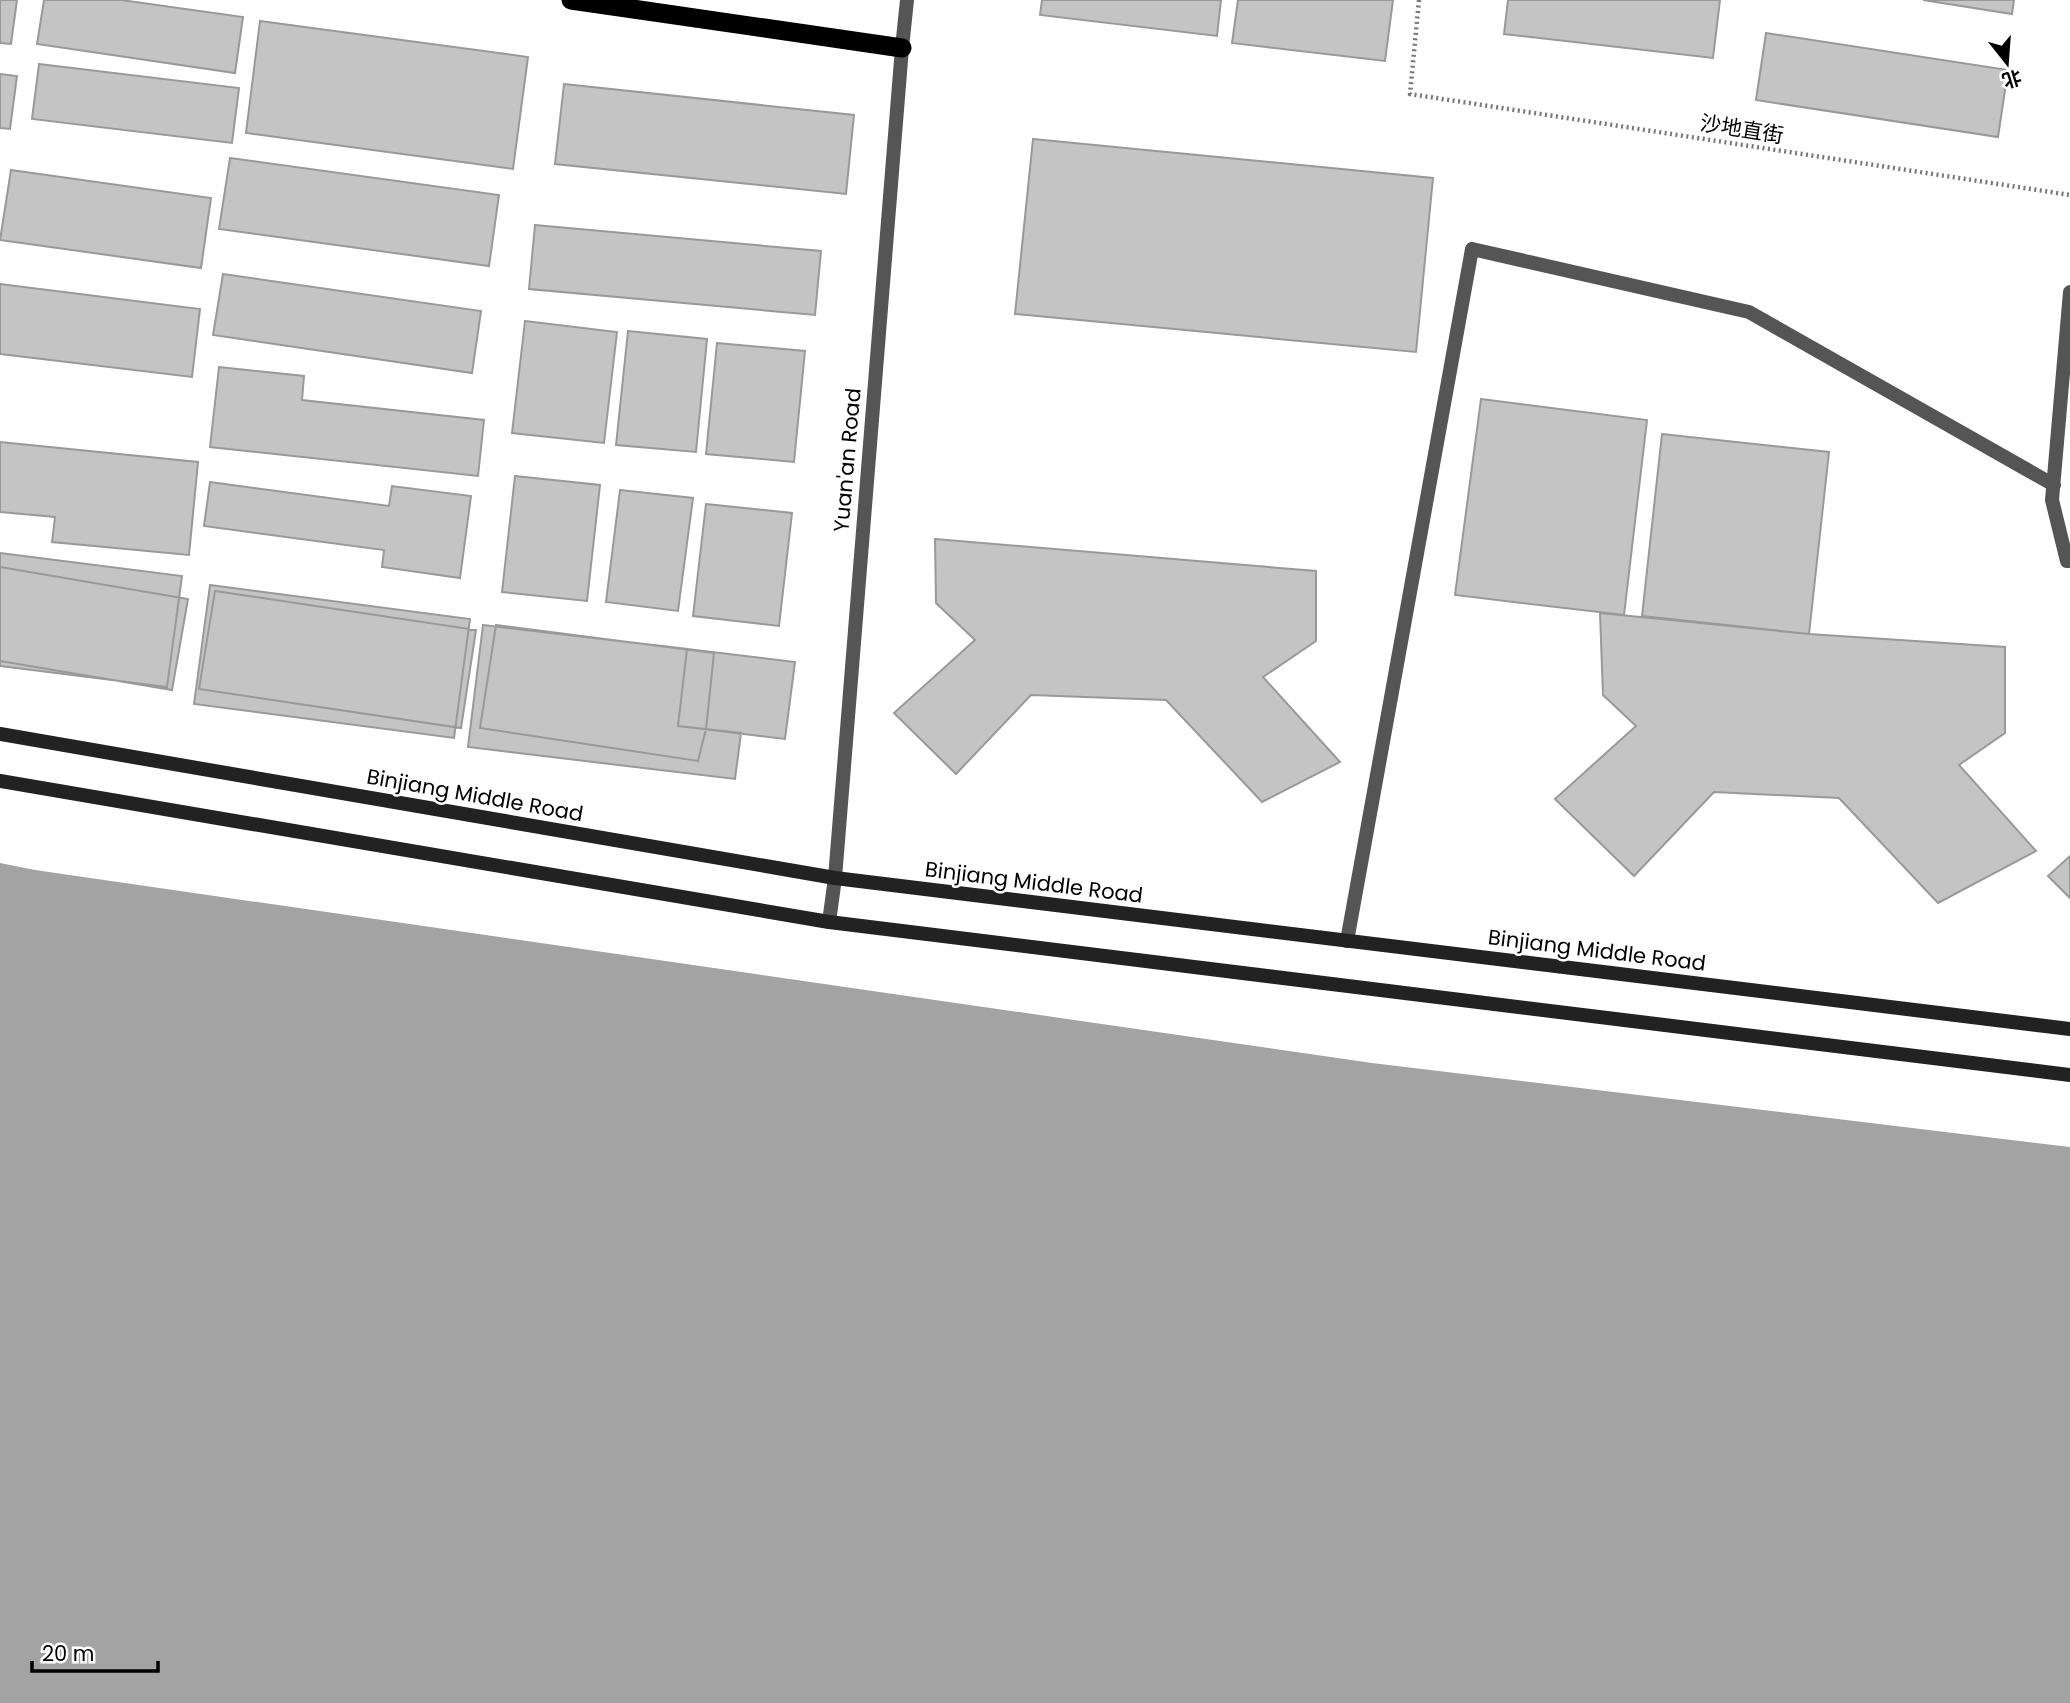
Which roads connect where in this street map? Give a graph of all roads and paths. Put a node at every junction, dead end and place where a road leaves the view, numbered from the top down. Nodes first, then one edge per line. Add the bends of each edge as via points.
1 (572, 0) edge
2 (907, 0) edge
3 (1419, 0) edge
4 (902, 48) junction
5 (2070, 195) edge
6 (2070, 292) edge
7 (2054, 485) junction
8 (2070, 561) edge
9 (0, 734) edge
10 (0, 780) edge
11 (835, 878) junction
12 (829, 922) junction
13 (1347, 941) junction
14 (2070, 1029) edge
15 (2070, 1075) edge

1 - 4 highway
2 - 4 street, Yuan'an Road
3 - 5 path, 沙地直街 via 1410,94
4 - 11 street, Yuan'an Road
6 - 7 street
7 - 8 street via 2052,500
7 - 13 street via 1749,312 1472,249
9 - 11 main road, Binjiang Middle Road
10 - 12 main road
11 - 12 street, Yuan'an Road
11 - 13 main road, Binjiang Middle Road
12 - 15 main road
13 - 14 main road, Binjiang Middle Road

